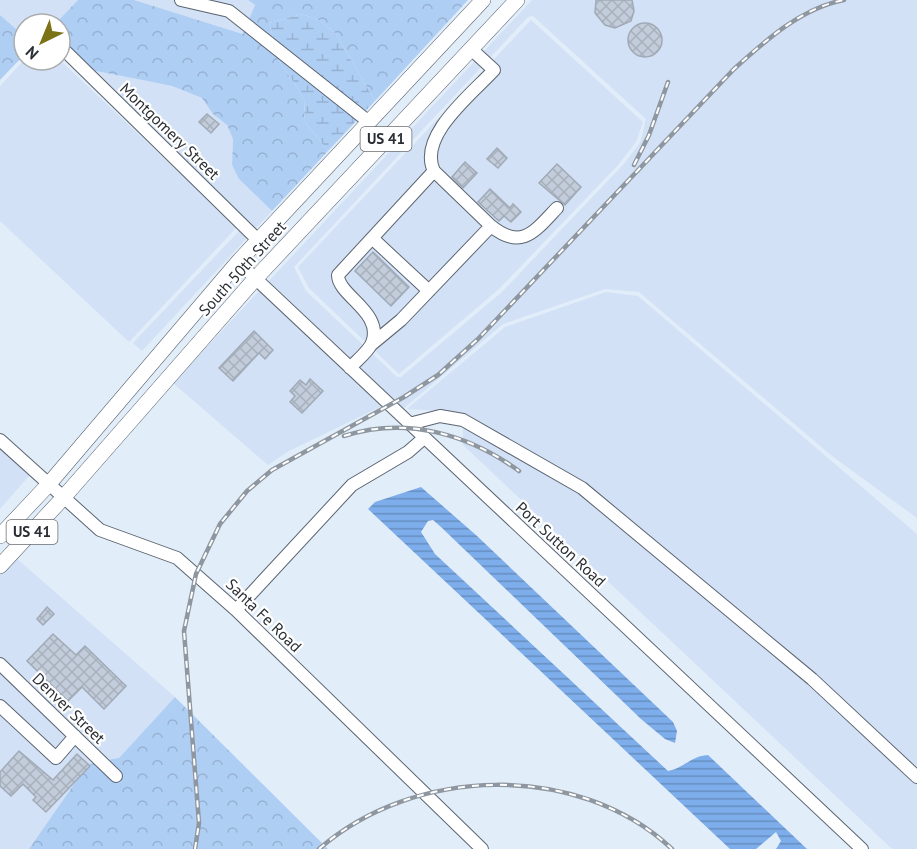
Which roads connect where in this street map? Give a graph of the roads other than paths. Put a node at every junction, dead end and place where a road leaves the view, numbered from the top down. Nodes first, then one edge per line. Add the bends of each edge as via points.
1 (181, 0) edge
2 (483, 0) edge
3 (517, 0) edge
4 (471, 49) junction
5 (72, 58) edge
6 (369, 122) junction
7 (434, 171) junction
8 (557, 208) dead end
9 (490, 226) junction
10 (372, 238) junction
11 (258, 240) junction
12 (238, 262) junction
13 (255, 279) junction
14 (429, 291) junction
15 (372, 344) junction
16 (350, 368) junction
17 (409, 424) junction
18 (424, 438) junction
19 (0, 440) edge
20 (48, 485) junction
21 (63, 498) junction
22 (0, 536) edge
23 (0, 566) edge
24 (236, 610) junction
25 (4, 668) edge
26 (0, 682) edge
27 (0, 706) edge
28 (75, 736) junction
29 (116, 776) dead end
30 (917, 777) edge
31 (482, 849) edge
32 (862, 849) edge

1 - 6 street via 229,12
2 - 6 main road, South 50th Street / US 41
3 - 4 main road, South 50th Street / US 41
4 - 7 street via 494,70 438,130 430,153
4 - 13 main road, South 50th Street / US 41
5 - 11 street, Montgomery Street
6 - 11 main road, South 50th Street / US 41
7 - 9 street
7 - 10 street
8 - 9 street via 536,231 521,238 507,237
9 - 14 street
10 - 14 street
10 - 15 street via 337,278 369,318
11 - 12 main road, South 50th Street / US 41
12 - 13 street, Port Sutton Road
12 - 20 main road, South 50th Street / US 41
13 - 16 street, Port Sutton Road
13 - 21 main road, South 50th Street / US 41
14 - 15 street
15 - 16 street
16 - 17 street, Port Sutton Road
17 - 18 street, Port Sutton Road
17 - 30 street via 440,416 463,420 582,488 812,679
18 - 24 street via 352,485
18 - 32 street, Port Sutton Road
19 - 20 street, Santa Fe Road
20 - 21 street, Santa Fe Road
20 - 22 main road, South 50th Street / US 41
21 - 23 main road, South 50th Street / US 41
21 - 24 street, Santa Fe Road via 100,530 177,558
24 - 31 street, Santa Fe Road
25 - 26 street
25 - 28 street, Denver Street
27 - 28 street via 56,758
28 - 29 street, Denver Street

